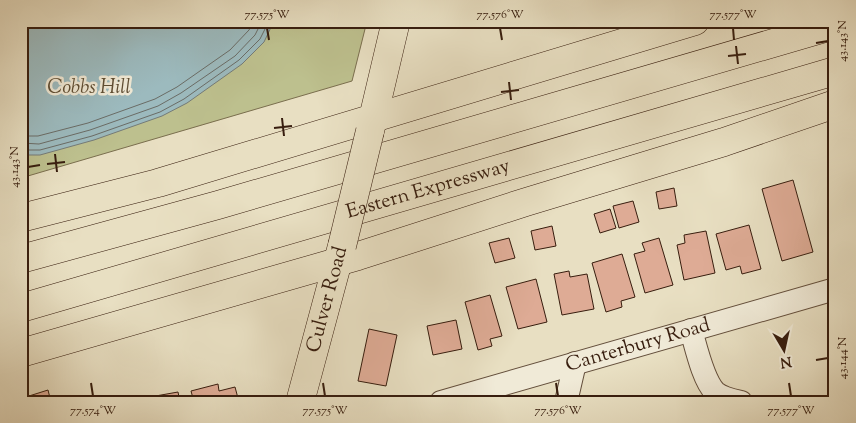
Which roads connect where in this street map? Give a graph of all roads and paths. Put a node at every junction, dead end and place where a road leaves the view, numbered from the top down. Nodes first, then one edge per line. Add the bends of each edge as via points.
1 (396, 21) edge
2 (695, 21) edge
3 (835, 25) edge
4 (835, 71) edge
5 (835, 104) edge
6 (372, 124) junction
7 (21, 218) edge
8 (340, 254) junction
9 (21, 259) edge
10 (835, 289) edge
11 (21, 308) edge
12 (691, 330) junction
13 (21, 353) edge
14 (575, 363) junction
15 (300, 402) edge
16 (441, 402) edge
17 (566, 402) edge
18 (741, 402) edge

1 - 6 main road, Culver Road
2 - 6 main road
3 - 9 main road via 218,205
4 - 11 main road, Eastern Expressway
5 - 8 main road via 724,142
6 - 7 main road
6 - 8 main road, Culver Road, bridge
8 - 13 main road
8 - 15 main road, Culver Road
10 - 12 street, Canterbury Road
12 - 14 street, Canterbury Road
12 - 18 street via 712,388 722,396
14 - 16 street, Canterbury Road
14 - 17 street

